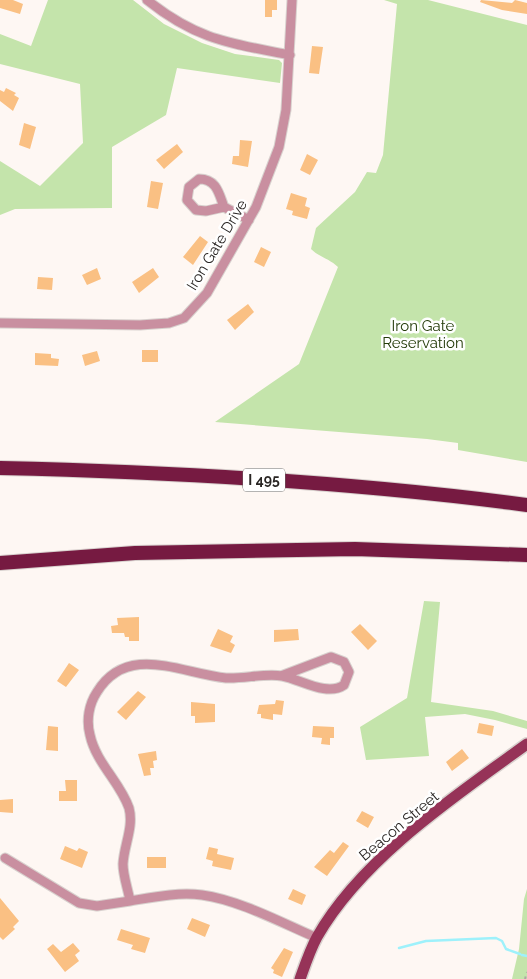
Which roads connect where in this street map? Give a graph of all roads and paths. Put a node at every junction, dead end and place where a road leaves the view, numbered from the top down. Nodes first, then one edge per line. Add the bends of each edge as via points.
1 (147, 0) edge
2 (292, 0) edge
3 (290, 55) junction
4 (224, 207) junction
5 (249, 220) junction
6 (0, 323) edge
7 (0, 468) edge
8 (527, 505) edge
9 (527, 556) edge
10 (0, 563) edge
11 (281, 676) junction
12 (527, 744) edge
13 (5, 858) dead end
14 (130, 901) junction
15 (316, 938) junction
16 (527, 972) edge
17 (300, 979) edge
18 (525, 979) edge

1 - 3 street via 170,19 204,36
2 - 3 street, Iron Gate Drive
3 - 5 street, Iron Gate Drive via 286,110 279,147 272,171
4 - 4 street via 212,182 199,179 189,187 187,200 196,210
4 - 5 street
5 - 6 street, Iron Gate Drive via 207,293 184,318 169,323 140,325
7 - 8 highway, I 495 via 284,481
9 - 10 highway via 346,549 134,552
11 - 11 street via 334,690 344,686 349,672 344,662 331,657
11 - 14 street via 227,678 142,664 122,669 100,688 91,705 90,734 96,753 129,808 124,864
12 - 15 main road, Beacon Street via 392,847 368,871
13 - 14 street via 80,903 96,906
14 - 15 street via 178,894 203,895 235,904
15 - 17 main road, Beacon Street
16 - 18 path

